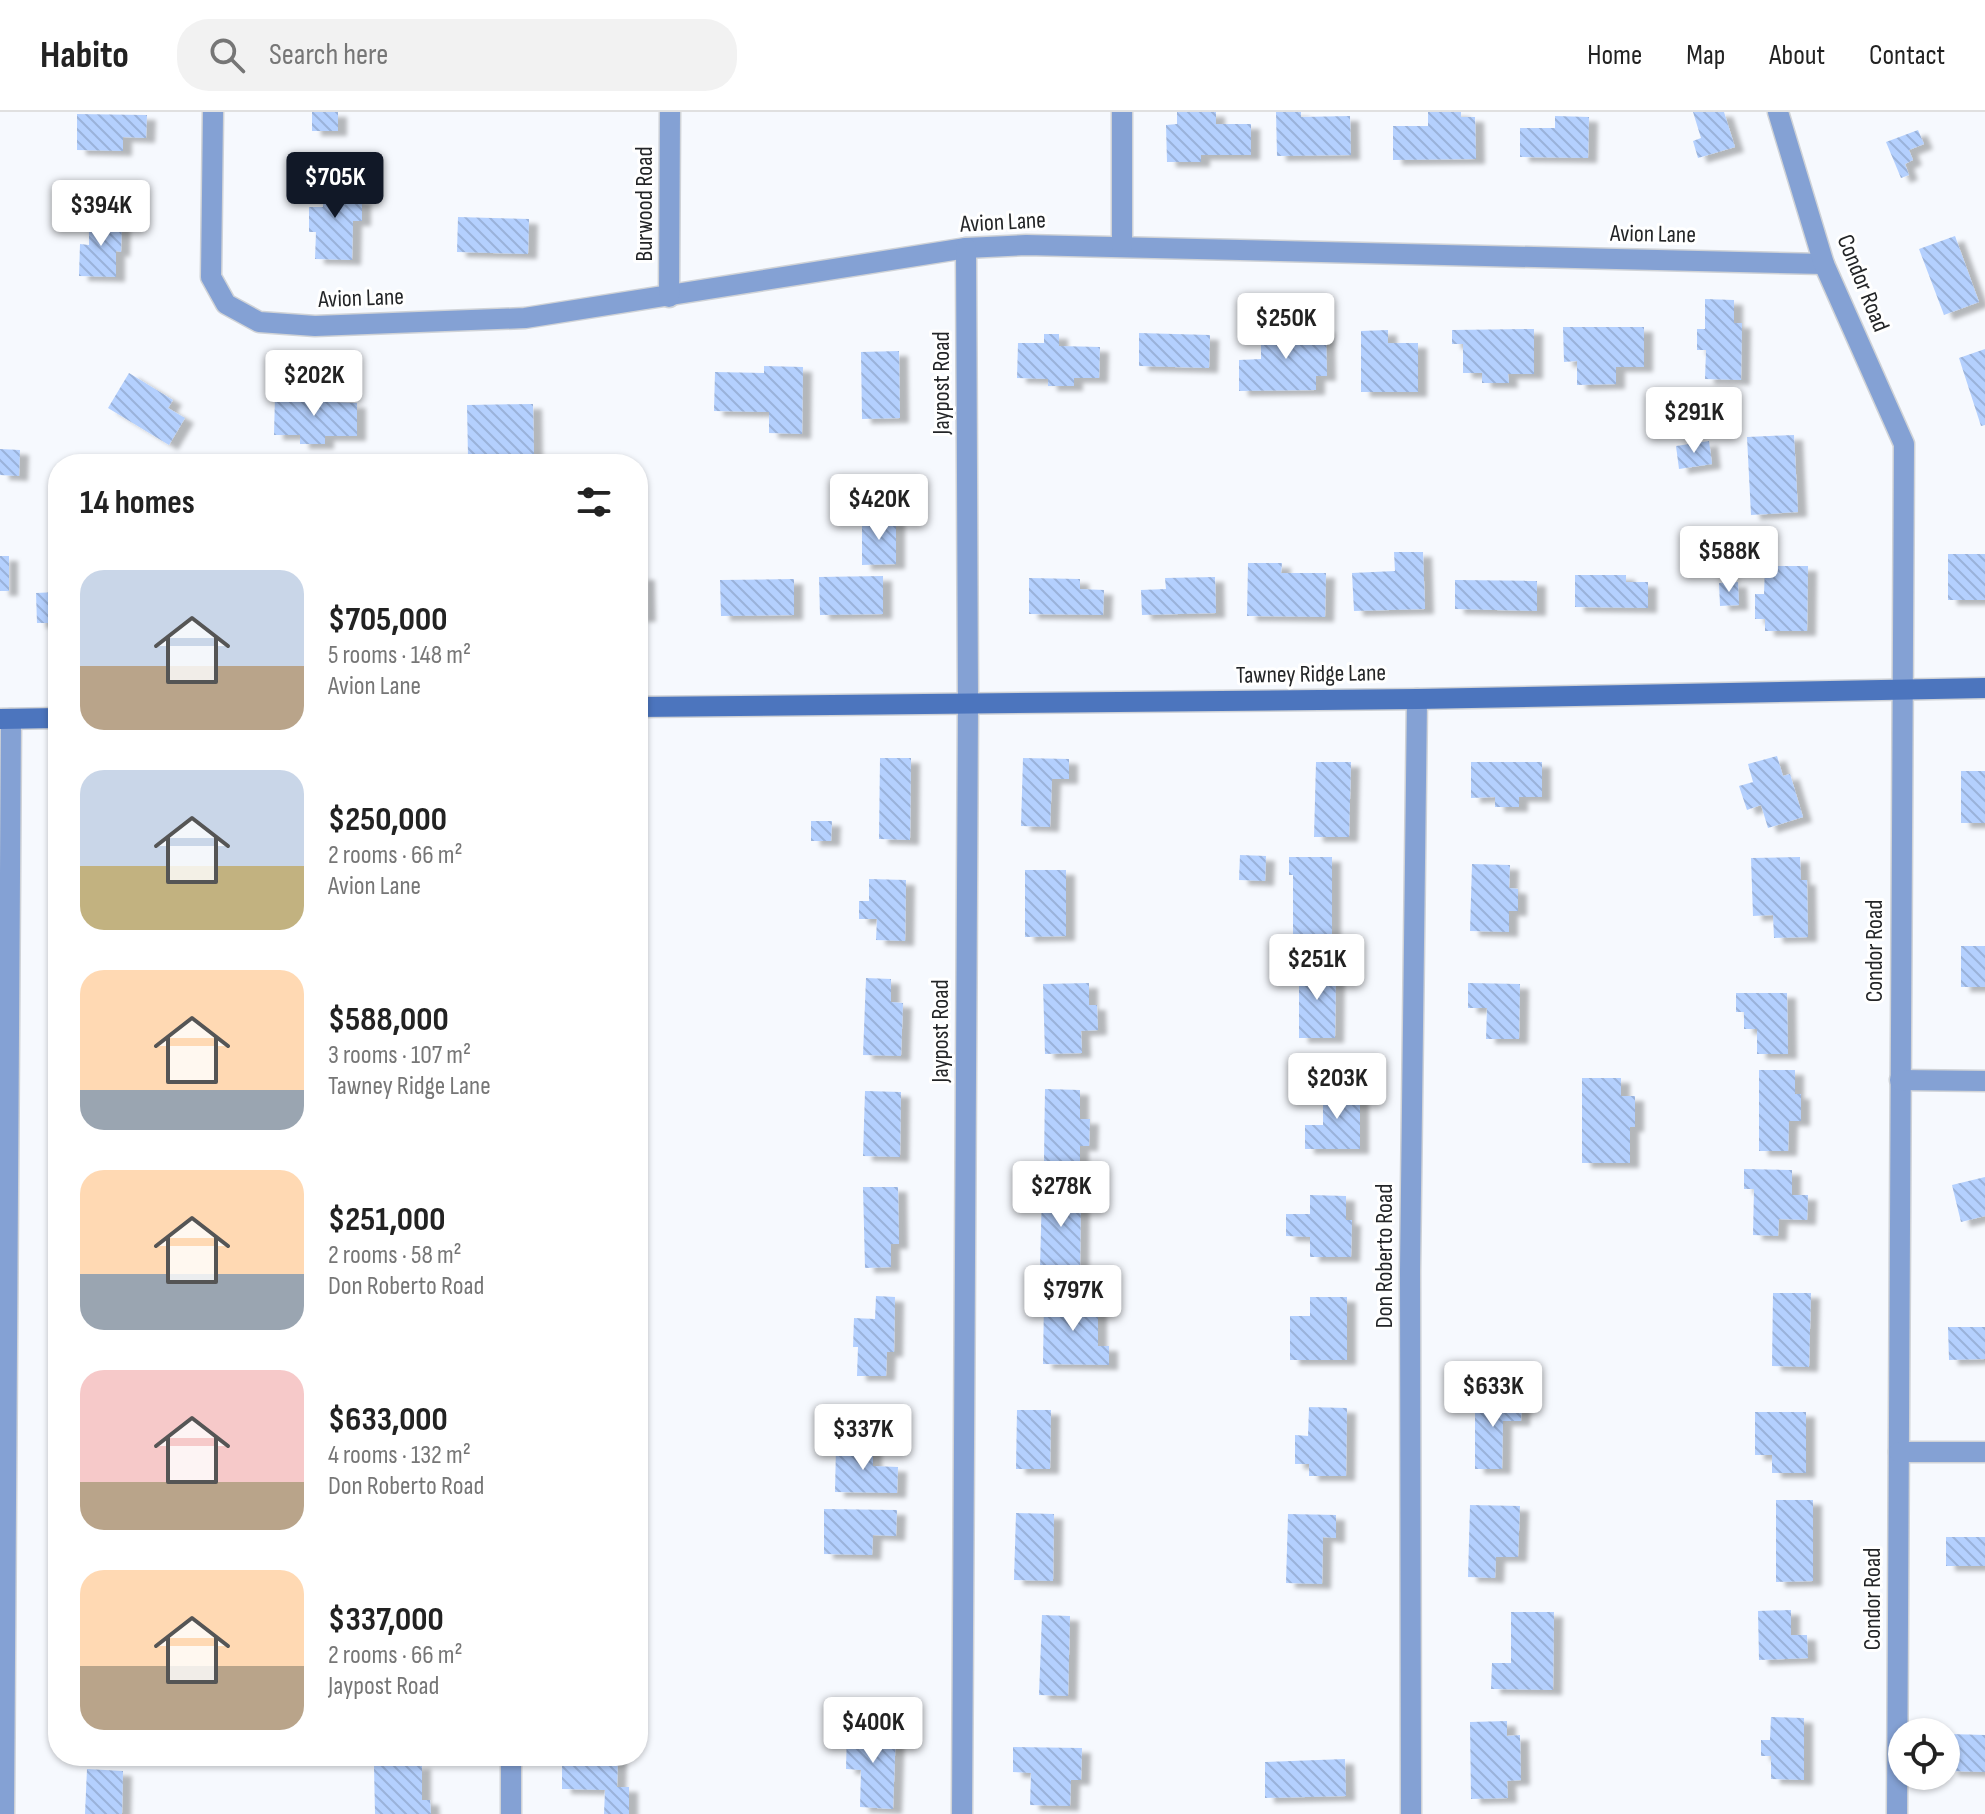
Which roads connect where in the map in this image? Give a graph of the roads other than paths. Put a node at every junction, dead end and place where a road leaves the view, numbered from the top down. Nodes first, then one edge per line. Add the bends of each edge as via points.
1 (213, 112) edge
2 (670, 112) edge
3 (1122, 112) edge
4 (1778, 112) edge
5 (1122, 246) junction
6 (966, 248) junction
7 (1824, 264) junction
8 (669, 297) junction
9 (1985, 688) edge
10 (1901, 689) junction
11 (1417, 699) junction
12 (968, 704) junction
13 (648, 707) edge
14 (48, 718) edge
15 (6, 719) edge
16 (1900, 1080) junction
17 (1985, 1081) edge
18 (1899, 1452) junction
19 (1985, 1452) edge
20 (511, 1766) edge
21 (4, 1814) edge
22 (511, 1814) edge
23 (962, 1814) edge
24 (1411, 1814) edge
25 (1897, 1814) edge

1 - 8 street, Avion Lane via 211,277 226,304 259,322 315,326 525,318
2 - 8 street, Burwood Road
3 - 5 street
4 - 7 street, Condor Road
5 - 6 street, Avion Lane
5 - 7 street, Avion Lane
6 - 8 street, Avion Lane
6 - 12 street, Jaypost Road
7 - 10 street, Condor Road via 1904,444
9 - 10 street, Tawney Ridge Lane
10 - 11 street, Tawney Ridge Lane
10 - 16 street, Condor Road
11 - 12 street, Tawney Ridge Lane
11 - 24 street, Don Roberto Road
12 - 13 street, Tawney Ridge Lane
12 - 23 street, Jaypost Road
14 - 15 street
15 - 21 street
16 - 17 street
16 - 18 street, Condor Road
18 - 19 street
18 - 25 street, Condor Road
20 - 22 street

